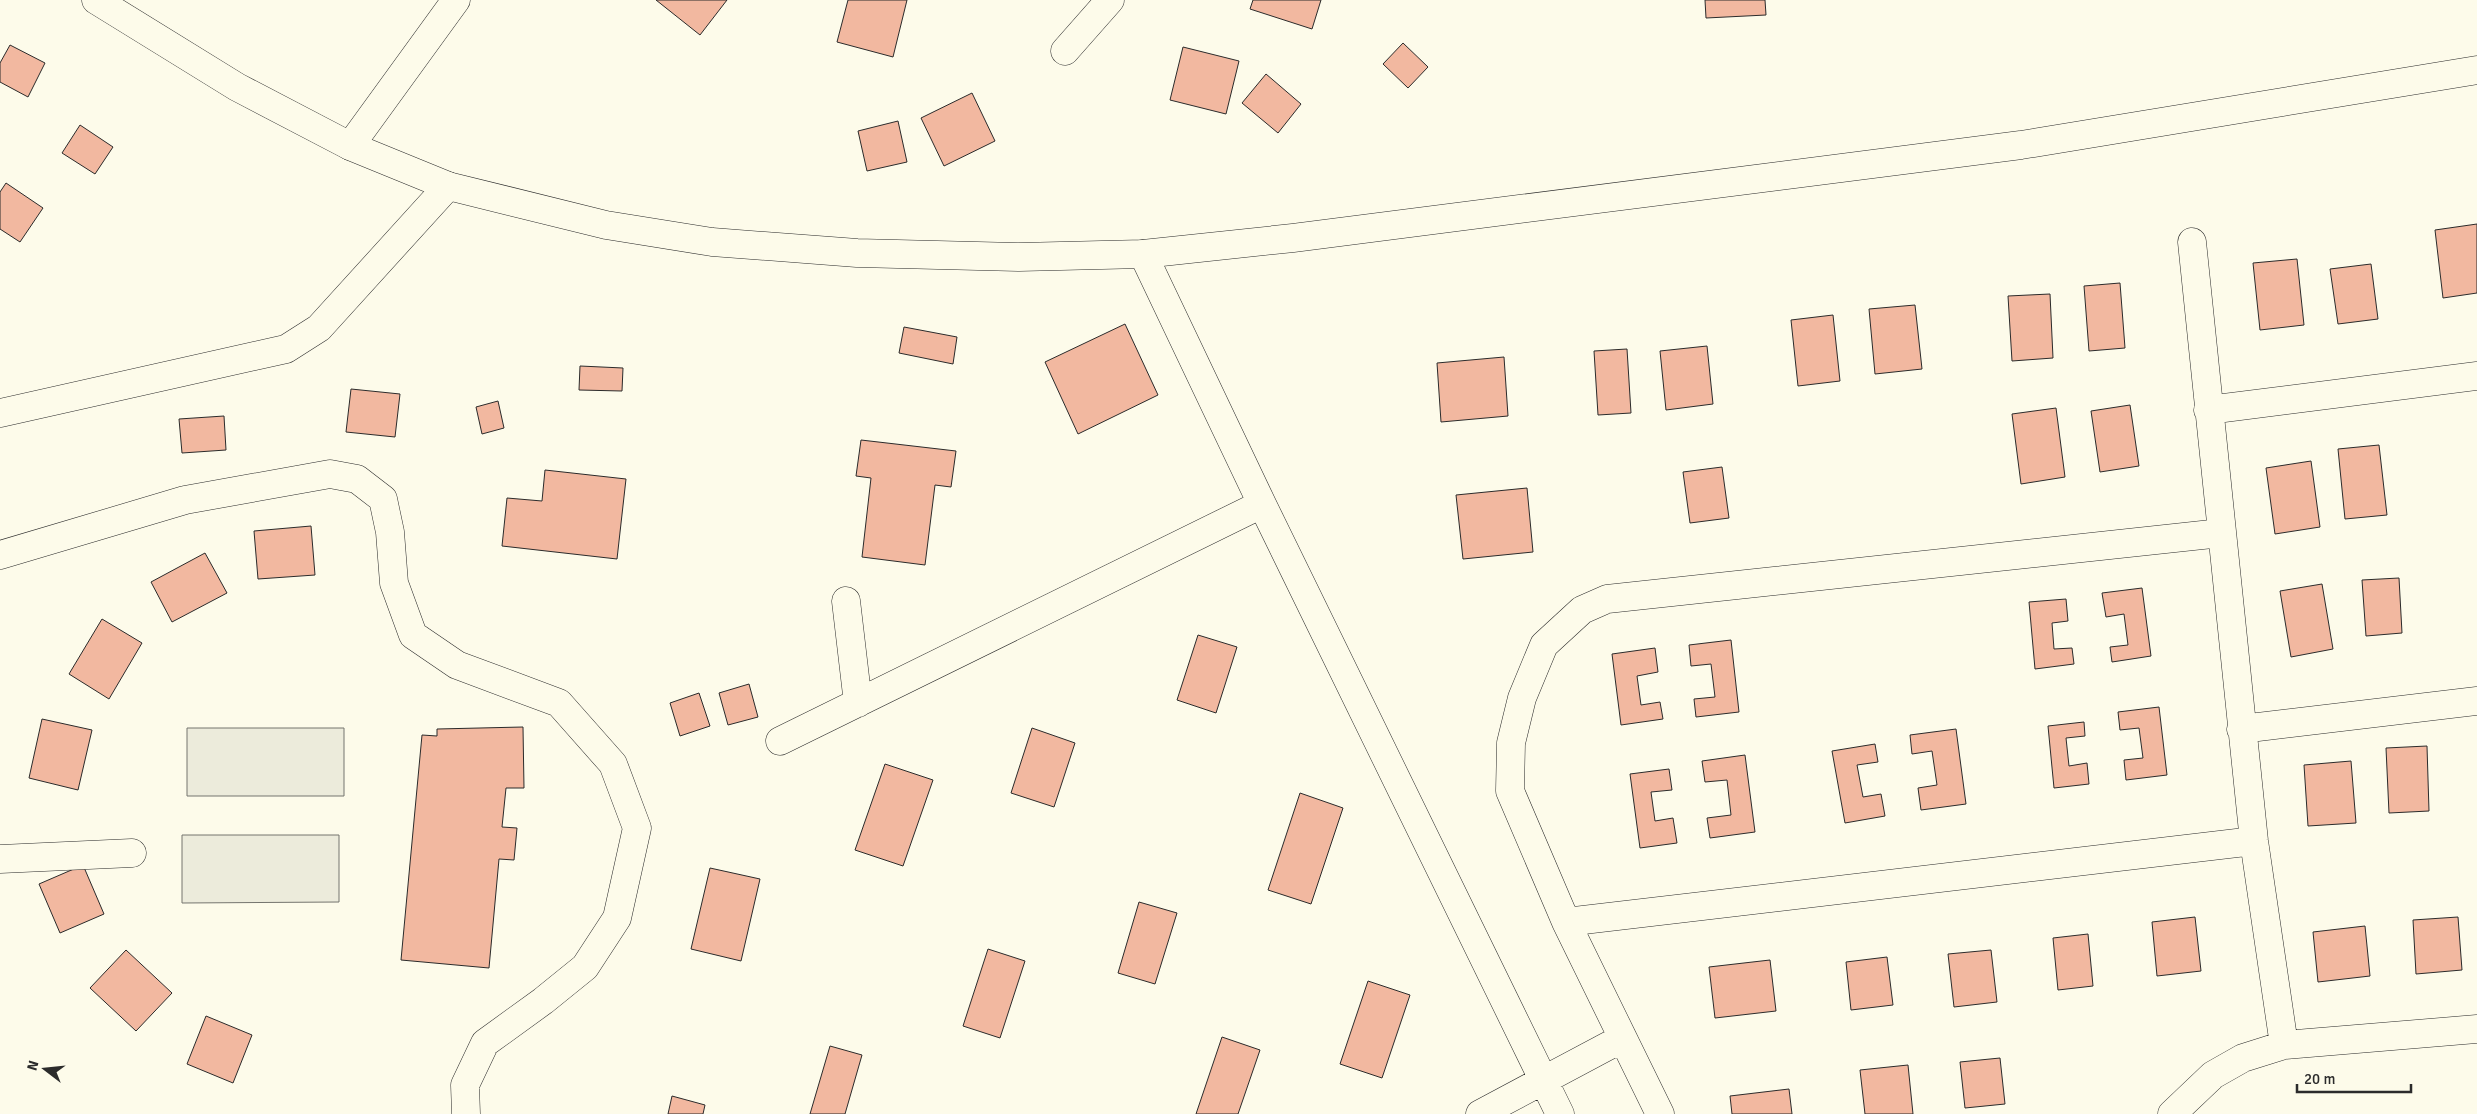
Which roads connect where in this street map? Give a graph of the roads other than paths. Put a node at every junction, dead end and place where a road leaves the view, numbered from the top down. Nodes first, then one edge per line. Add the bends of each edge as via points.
1 (96, 0) edge
2 (456, 0) edge
3 (1110, 0) edge
4 (1065, 51) dead end
5 (2477, 70) edge
6 (350, 146) junction
7 (448, 186) junction
8 (2192, 242) dead end
9 (1144, 254) junction
10 (2477, 376) edge
11 (2208, 410) junction
12 (0, 413) edge
13 (1262, 504) junction
14 (2221, 533) junction
15 (0, 555) edge
16 (846, 601) dead end
17 (2477, 701) edge
18 (858, 703) junction
19 (2241, 729) junction
20 (780, 741) dead end
21 (2254, 841) junction
22 (132, 853) dead end
23 (0, 859) edge
24 (1566, 922) junction
25 (2477, 1029) edge
26 (1621, 1039) junction
27 (2284, 1045) junction
28 (1543, 1079) junction
29 (466, 1114) edge
30 (1480, 1114) edge
31 (1560, 1114) edge
32 (1660, 1114) edge
33 (2172, 1114) edge

1 - 6 street via 236,87
2 - 6 street
3 - 4 street
5 - 9 street via 2021,145
6 - 7 street
7 - 9 street via 606,225 712,242 857,253 1019,257
7 - 12 street via 319,328 286,349
8 - 11 street
9 - 13 street
10 - 11 street
11 - 14 street
13 - 18 street
13 - 28 street
14 - 19 street
14 - 24 street via 1608,599 1582,610 1544,645 1522,698 1511,743 1510,791
15 - 29 street via 185,500 330,474 357,478 383,499 390,532 394,583 413,635 457,665 559,703 613,764 637,828 617,918 585,967 485,1043 466,1085
16 - 18 street
17 - 19 street
18 - 20 street
19 - 21 street
21 - 24 street
21 - 27 street
22 - 23 street
24 - 26 street
25 - 27 street
26 - 28 street
26 - 32 street
27 - 33 street via 2242,1058 2213,1075
28 - 30 street
28 - 31 street

